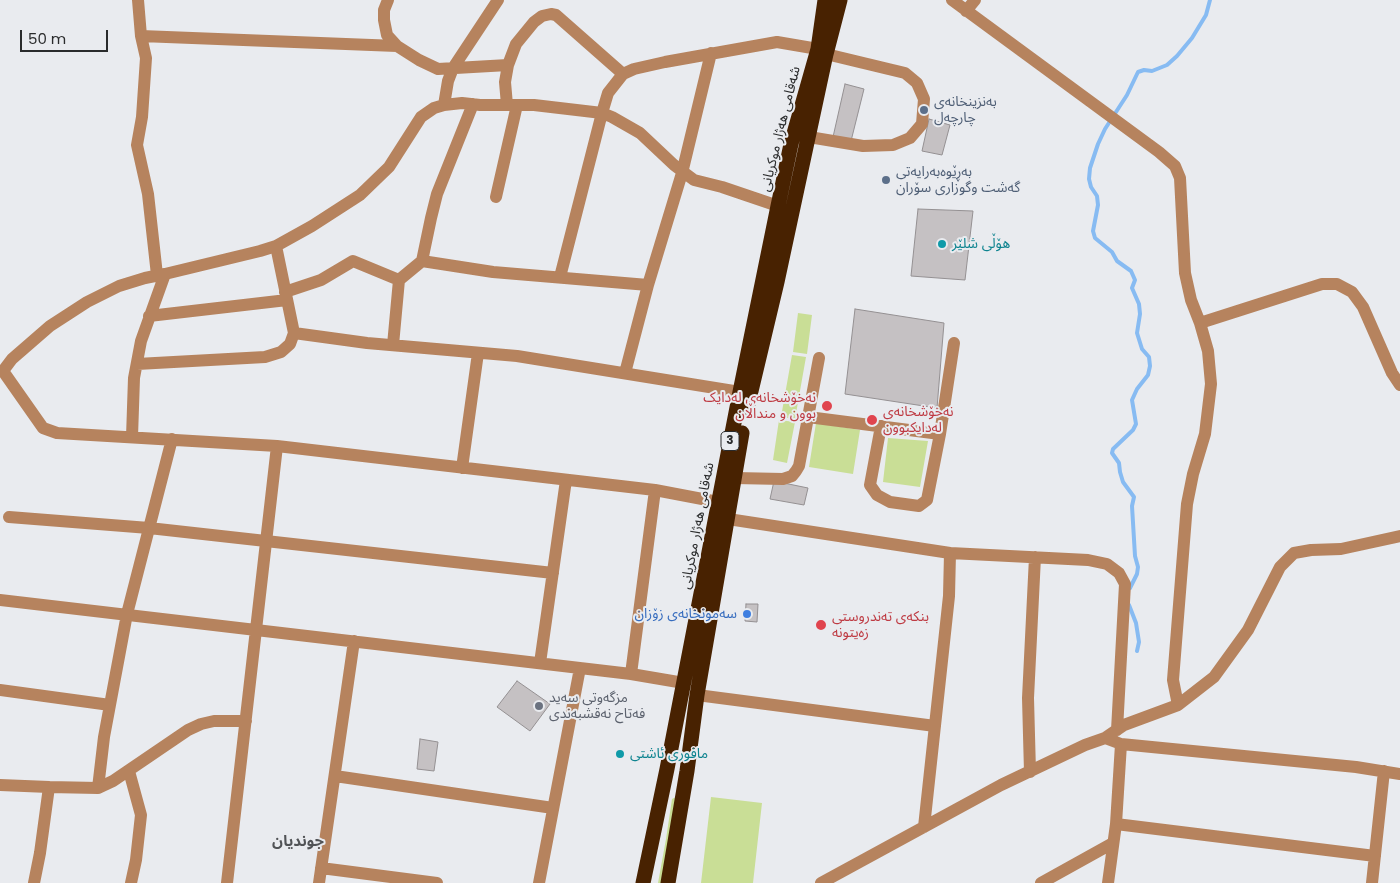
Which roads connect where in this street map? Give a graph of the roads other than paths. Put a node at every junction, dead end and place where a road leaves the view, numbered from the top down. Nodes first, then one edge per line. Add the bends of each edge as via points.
1 (138, 0) edge
2 (388, 0) edge
3 (498, 0) edge
4 (825, 0) edge
5 (840, 0) edge
6 (952, 0) edge
7 (975, 0) edge
8 (966, 11) junction
9 (141, 36) junction
10 (397, 46) junction
11 (822, 51) junction
12 (711, 53) junction
13 (508, 65) junction
14 (453, 68) junction
15 (623, 74) junction
16 (473, 104) junction
17 (444, 105) junction
18 (512, 105) junction
19 (602, 113) junction
20 (809, 137) junction
21 (682, 172) junction
22 (496, 197) dead end
23 (778, 206) junction
24 (276, 246) junction
25 (422, 261) junction
26 (161, 275) junction
27 (560, 277) junction
28 (399, 280) junction
29 (648, 285) junction
30 (286, 296) junction
31 (149, 316) junction
32 (1200, 323) junction
33 (294, 333) junction
34 (954, 343) dead end
35 (393, 345) junction
36 (478, 353) junction
37 (819, 358) dead end
38 (137, 364) junction
39 (625, 373) junction
40 (1400, 385) edge
41 (740, 392) junction
42 (808, 417) junction
43 (881, 426) junction
44 (940, 434) junction
45 (132, 437) junction
46 (172, 439) junction
47 (277, 446) junction
48 (462, 468) junction
49 (734, 478) junction
50 (566, 480) junction
51 (654, 490) junction
52 (718, 502) junction
53 (9, 517) dead end
54 (728, 519) junction
55 (149, 528) junction
56 (1400, 536) edge
57 (267, 542) junction
58 (950, 553) junction
59 (1035, 557) junction
60 (553, 573) junction
61 (0, 600) edge
62 (128, 614) junction
63 (257, 629) junction
64 (354, 641) junction
65 (540, 663) junction
66 (580, 668) junction
67 (631, 674) junction
68 (684, 683) junction
69 (0, 690) edge
70 (697, 695) junction
71 (1178, 705) junction
72 (110, 706) junction
73 (246, 721) junction
74 (935, 726) junction
75 (1116, 730) junction
76 (1105, 738) junction
77 (1121, 744) junction
78 (667, 770) junction
79 (129, 771) junction
80 (687, 771) junction
81 (1030, 772) junction
82 (1384, 772) junction
83 (1400, 774) edge
84 (335, 776) junction
85 (0, 785) edge
86 (49, 788) junction
87 (98, 788) junction
88 (553, 808) junction
89 (1116, 824) junction
90 (924, 827) junction
91 (1113, 843) junction
92 (1375, 856) junction
93 (321, 868) junction
94 (34, 883) edge
95 (131, 883) edge
96 (227, 883) edge
97 (319, 883) edge
98 (437, 883) edge
99 (539, 883) edge
100 (643, 883) edge
101 (668, 883) edge
102 (821, 883) edge
103 (1042, 883) edge
104 (1108, 883) edge
105 (1372, 883) edge

1 - 9 street
2 - 10 street via 384,20 388,35
3 - 14 street
4 - 11 highway, شەقامی ھەژار موکریانی / 3
5 - 11 highway, شەقامی ھەژار موکریانی / 3
6 - 8 street
7 - 8 street
8 - 32 street via 1175,166 1180,178 1185,273
9 - 10 street
9 - 26 street via 146,58 137,144
10 - 14 street via 438,69
11 - 12 street via 777,42
11 - 20 highway, شەقامی ھەژار موکریانی / 3
11 - 20 street via 905,73 918,83 924,99 922,124 910,138 893,145 862,146
11 - 23 highway, شەقامی ھەژار موکریانی / 3 via 791,144
12 - 15 street
12 - 21 street
13 - 14 street
13 - 15 street via 516,44 534,22 551,14
13 - 18 street via 505,82
14 - 17 street
15 - 19 street via 608,93
16 - 17 street
16 - 18 street
16 - 25 street via 437,194
17 - 24 street via 421,117 390,167 360,195
18 - 19 street via 534,104
18 - 22 street
19 - 21 street via 640,133
19 - 27 street
20 - 49 highway, شەقامی ھەژار موکریانی / 3 via 746,411
21 - 23 street via 694,180
21 - 29 street
23 - 41 highway, شەقامی ھەژار موکریانی / 3
24 - 26 street
24 - 30 street
25 - 27 street via 493,272
25 - 28 street
26 - 31 street
26 - 45 street via 118,286 87,302 50,326 12,359 4,371 43,428 57,433
27 - 29 street
28 - 30 street via 353,261
28 - 35 street
29 - 39 street
30 - 31 street
30 - 33 street
31 - 38 street
32 - 40 street via 1322,284 1337,284 1352,292 1363,307
32 - 71 street via 1208,351 1211,384 1205,434 1187,504 1173,680
33 - 35 street
33 - 38 street via 290,344 281,352 265,357
34 - 44 street
35 - 36 street
36 - 39 street
36 - 48 street
37 - 42 street
38 - 45 street
39 - 41 street
41 - 52 highway, شەقامی ھەژار موکریانی / 3
42 - 43 street
42 - 49 street via 799,466 792,476 783,479
43 - 44 street
43 - 44 street via 870,485 877,495 890,502 919,506 928,500
45 - 46 street
46 - 47 street
46 - 55 street
47 - 48 street
47 - 57 street
48 - 50 street
49 - 54 highway, شەقامی ھەژار موکریانی / 3
50 - 51 street
50 - 60 street
51 - 52 street
51 - 67 street
52 - 68 highway, شەقامی ھەژار موکریانی / 3
53 - 55 street
54 - 58 street
54 - 70 highway, شەقامی ھەژار موکریانی / 3
55 - 57 street
55 - 62 street
56 - 71 street via 1341,549 1294,553 1280,567 1248,630 1230,656 1214,676
57 - 60 street
57 - 63 street
58 - 59 street
58 - 74 street via 949,596
59 - 75 street via 1088,560 1107,564 1119,572 1124,584
59 - 81 street via 1028,698
60 - 65 street
61 - 62 street
62 - 63 street
62 - 72 street
63 - 64 street
63 - 73 street
64 - 65 street
64 - 84 street
65 - 66 street
66 - 67 street
66 - 88 street
67 - 68 street
68 - 78 highway, شەقامی ھەژار موکریانی / 3
69 - 72 street
70 - 74 street
70 - 80 highway, شەقامی ھەژار موکریانی / 3
71 - 75 street
72 - 87 street
73 - 79 street via 201,724
73 - 96 street
74 - 90 street
75 - 76 street
76 - 77 street
76 - 81 street
77 - 82 street
77 - 89 street
78 - 80 highway
78 - 100 highway, شەقامی ھەژار موکریانی / 3
79 - 87 street
79 - 95 street via 141,815
80 - 101 highway, شەقامی ھەژار موکریانی / 3
81 - 90 street
82 - 83 street
82 - 92 street
84 - 88 street
84 - 93 street
85 - 86 street
86 - 87 street
86 - 94 street
88 - 99 street
89 - 91 street
89 - 92 street
90 - 102 street
91 - 103 street
91 - 104 street
92 - 105 street
93 - 97 street
93 - 98 street

